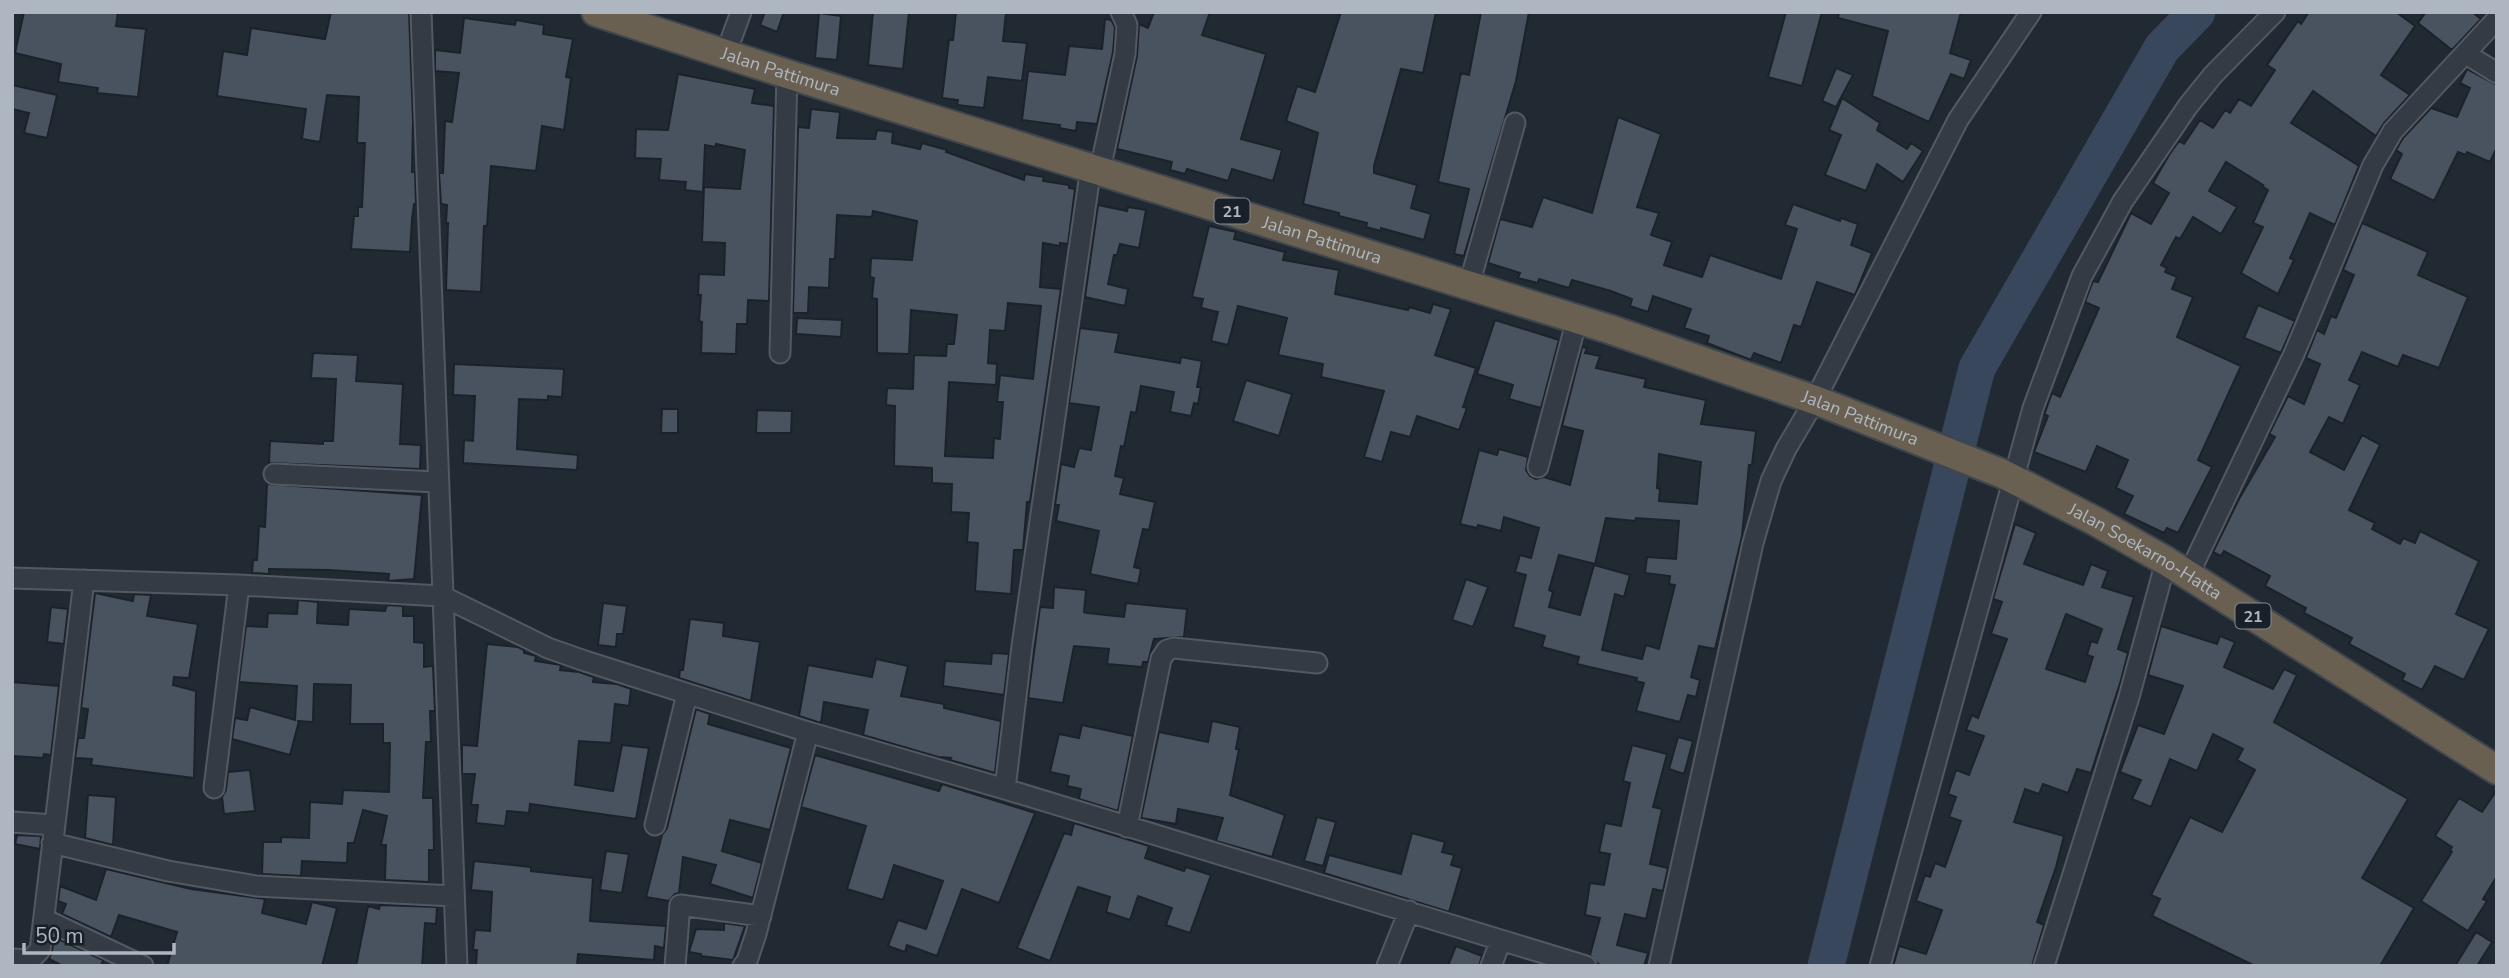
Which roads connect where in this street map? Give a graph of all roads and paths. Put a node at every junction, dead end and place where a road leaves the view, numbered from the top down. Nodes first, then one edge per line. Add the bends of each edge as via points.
1 (421, 12) edge
2 (596, 12) edge
3 (741, 12) edge
4 (1121, 12) edge
5 (2031, 12) edge
6 (2275, 12) edge
7 (2497, 19) edge
8 (726, 53) junction
9 (2466, 54) junction
10 (2497, 73) edge
11 (787, 74) junction
12 (1515, 123) dead end
13 (1096, 168) junction
14 (1469, 285) junction
15 (1577, 319) junction
16 (780, 353) dead end
17 (1815, 400) junction
18 (1538, 467) dead end
19 (274, 474) dead end
20 (2008, 477) junction
21 (437, 482) junction
22 (2177, 568) junction
23 (12, 578) edge
24 (84, 580) junction
25 (239, 585) junction
26 (442, 596) junction
27 (1317, 663) dead end
28 (687, 694) junction
29 (808, 732) junction
30 (2497, 770) edge
31 (214, 788) dead end
32 (1005, 789) junction
33 (12, 821) edge
34 (655, 825) dead end
35 (1127, 827) junction
36 (53, 834) junction
37 (454, 895) junction
38 (1409, 911) junction
39 (761, 916) junction
40 (44, 919) junction
41 (1501, 940) junction
42 (12, 959) edge
43 (144, 966) edge
44 (457, 966) edge
45 (675, 966) edge
46 (743, 966) edge
47 (1387, 966) edge
48 (1490, 966) edge
49 (1586, 966) edge
50 (1659, 966) edge
51 (1880, 966) edge
52 (2044, 966) edge

1 - 21 street
2 - 8 highway, Jalan Pattimura / 21
3 - 8 street
4 - 13 street via 1127,25 1125,54
5 - 17 street via 1958,120
6 - 20 street via 2188,106 2104,233 2082,276
7 - 9 street
8 - 11 highway, Jalan Pattimura / 21
9 - 10 street
9 - 22 street via 2393,131 2373,165 2294,354
11 - 13 highway, Jalan Pattimura / 21
11 - 16 street
12 - 14 street
13 - 14 highway, Jalan Pattimura / 21
13 - 32 street
14 - 15 highway, Jalan Pattimura / 21
15 - 17 highway, Jalan Pattimura / 21
15 - 18 street
17 - 20 highway, Jalan Pattimura / 21
17 - 50 street via 1786,449 1762,512
19 - 21 street
20 - 22 highway, Jalan Soekarno-Hatta / 21
20 - 51 street
21 - 26 street
22 - 30 highway, Jalan Soekarno-Hatta / 21
22 - 52 street via 2129,697
23 - 24 street
24 - 25 street
24 - 36 street
25 - 26 street
25 - 31 street
26 - 28 street via 548,648
26 - 37 street
27 - 35 street via 1167,650 1161,659
28 - 29 street
28 - 34 street
29 - 32 street
29 - 39 street
32 - 35 street
33 - 36 street
35 - 38 street
36 - 37 street via 168,871 256,886
36 - 40 street
37 - 44 street
38 - 41 street
38 - 47 street
39 - 45 street via 680,905
39 - 46 street
40 - 42 street via 36,956
40 - 43 street
41 - 48 street
41 - 49 street

